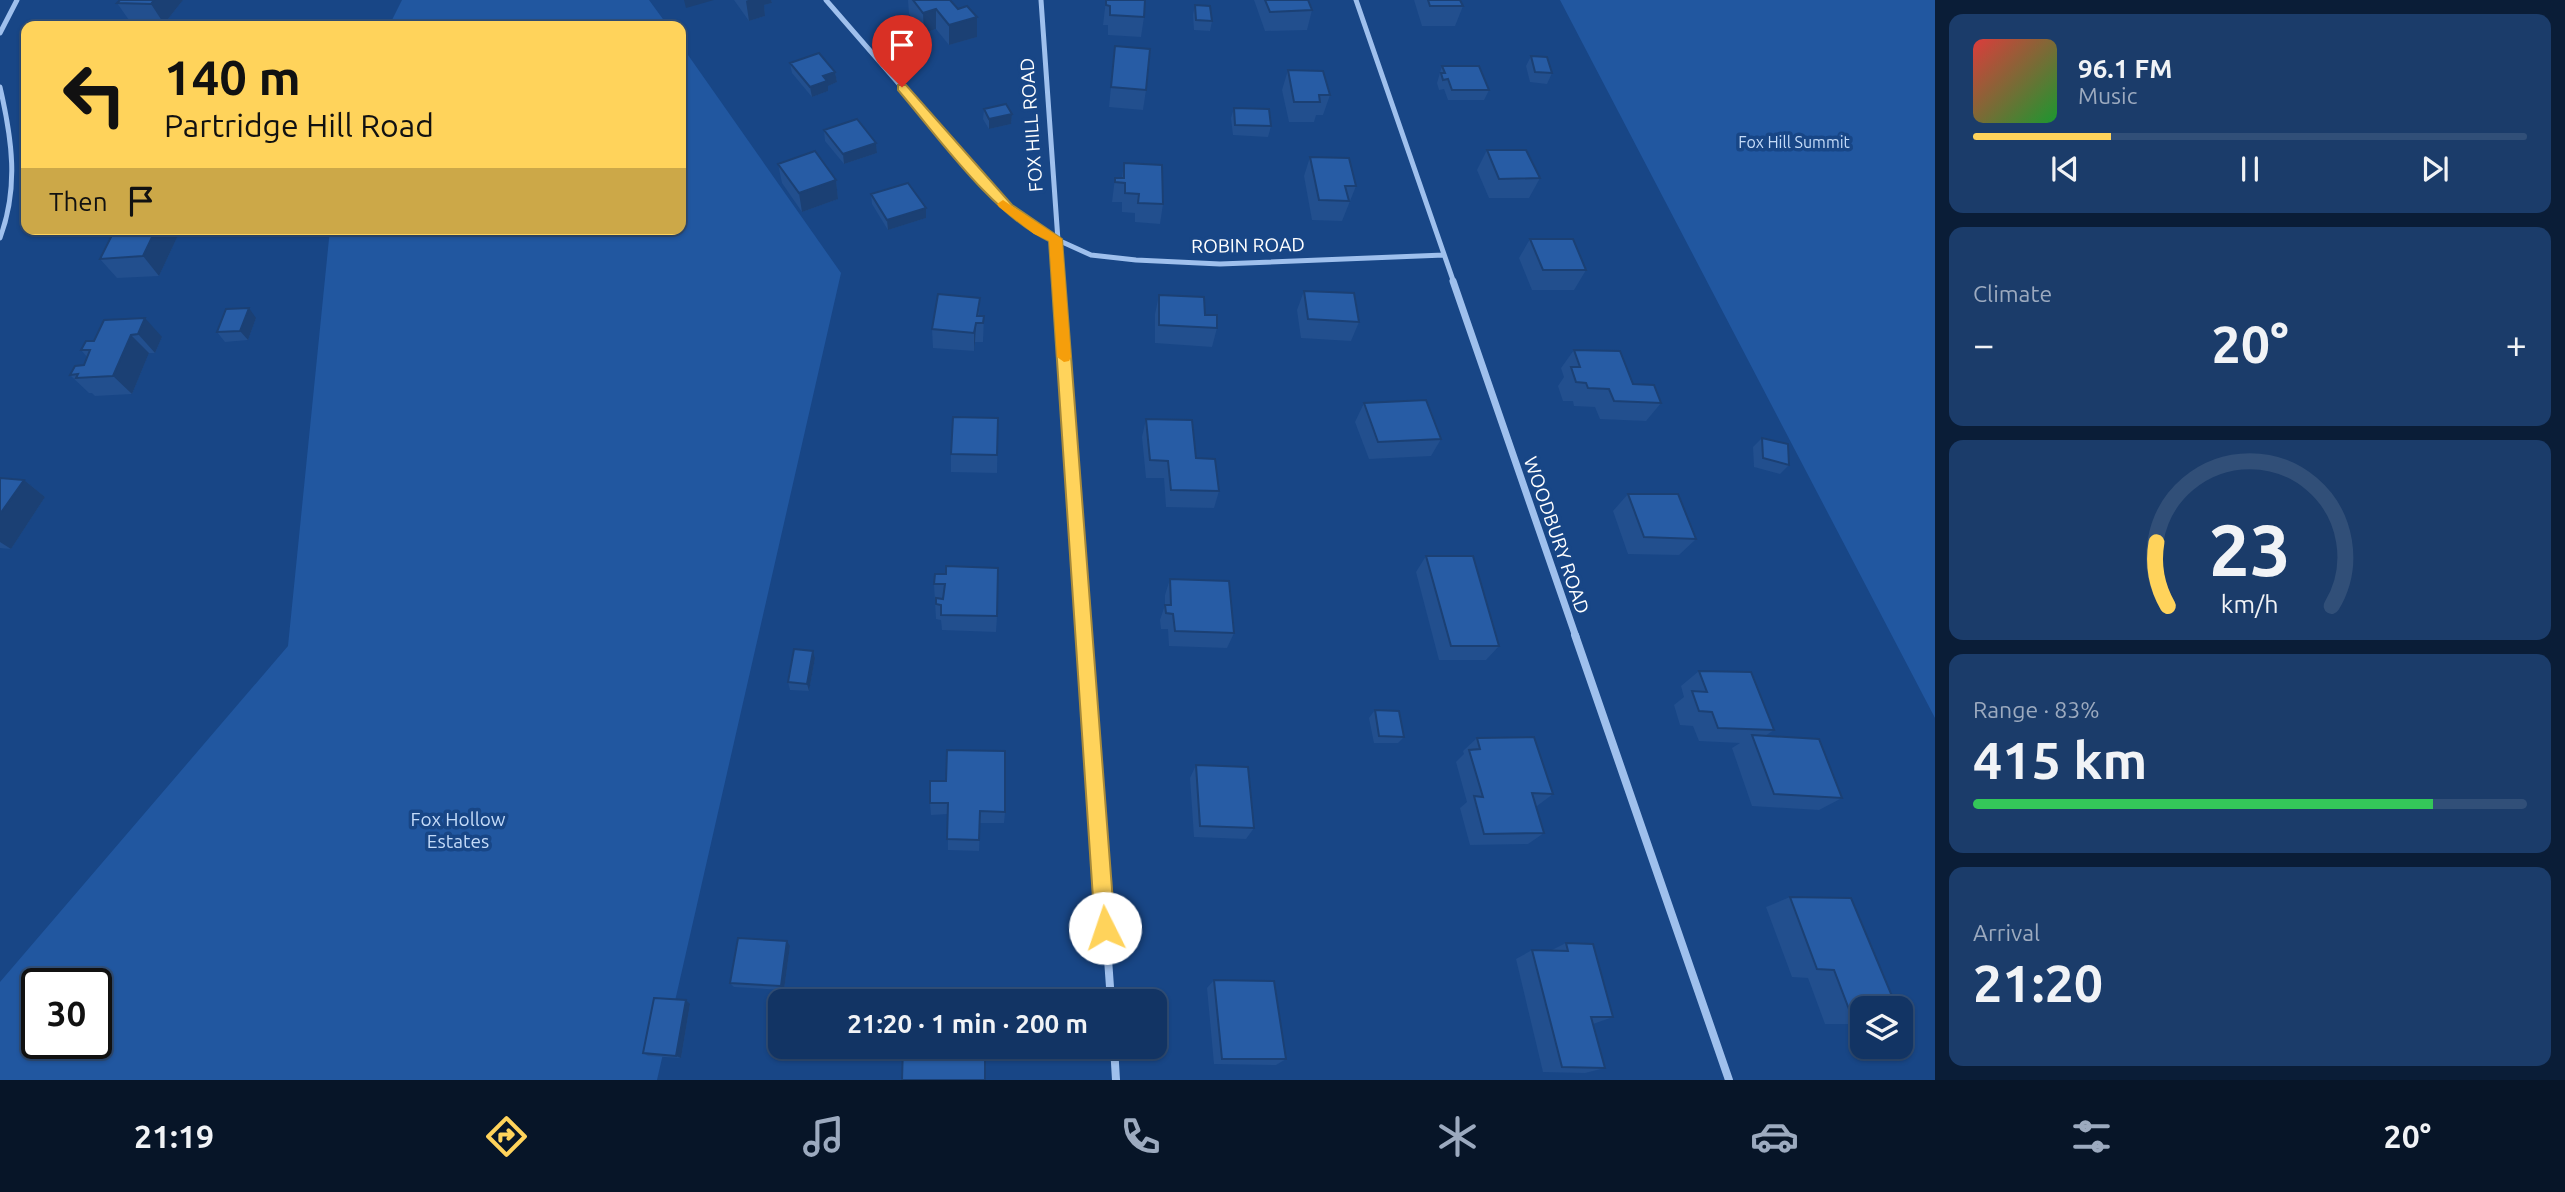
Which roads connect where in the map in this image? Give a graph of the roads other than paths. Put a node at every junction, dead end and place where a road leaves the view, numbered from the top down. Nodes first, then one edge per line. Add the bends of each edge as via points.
1 (18, 0) edge
2 (826, 0) edge
3 (1041, 0) edge
4 (1356, 0) edge
5 (0, 33) edge
6 (0, 87) edge
7 (0, 238) edge
8 (1056, 239) junction
9 (1444, 255) junction
10 (1110, 989) edge
11 (1115, 1059) edge
12 (1116, 1080) edge
13 (1729, 1080) edge

1 - 5 street
2 - 8 street, ROBIN ROAD via 1007,208
3 - 8 street, FOX HILL ROAD
4 - 9 street, WOODBURY ROAD
6 - 7 street via 15,180
8 - 9 street, ROBIN ROAD via 1091,255 1192,262
8 - 10 street, FOX HILL ROAD
9 - 13 street, WOODBURY ROAD
11 - 12 street

